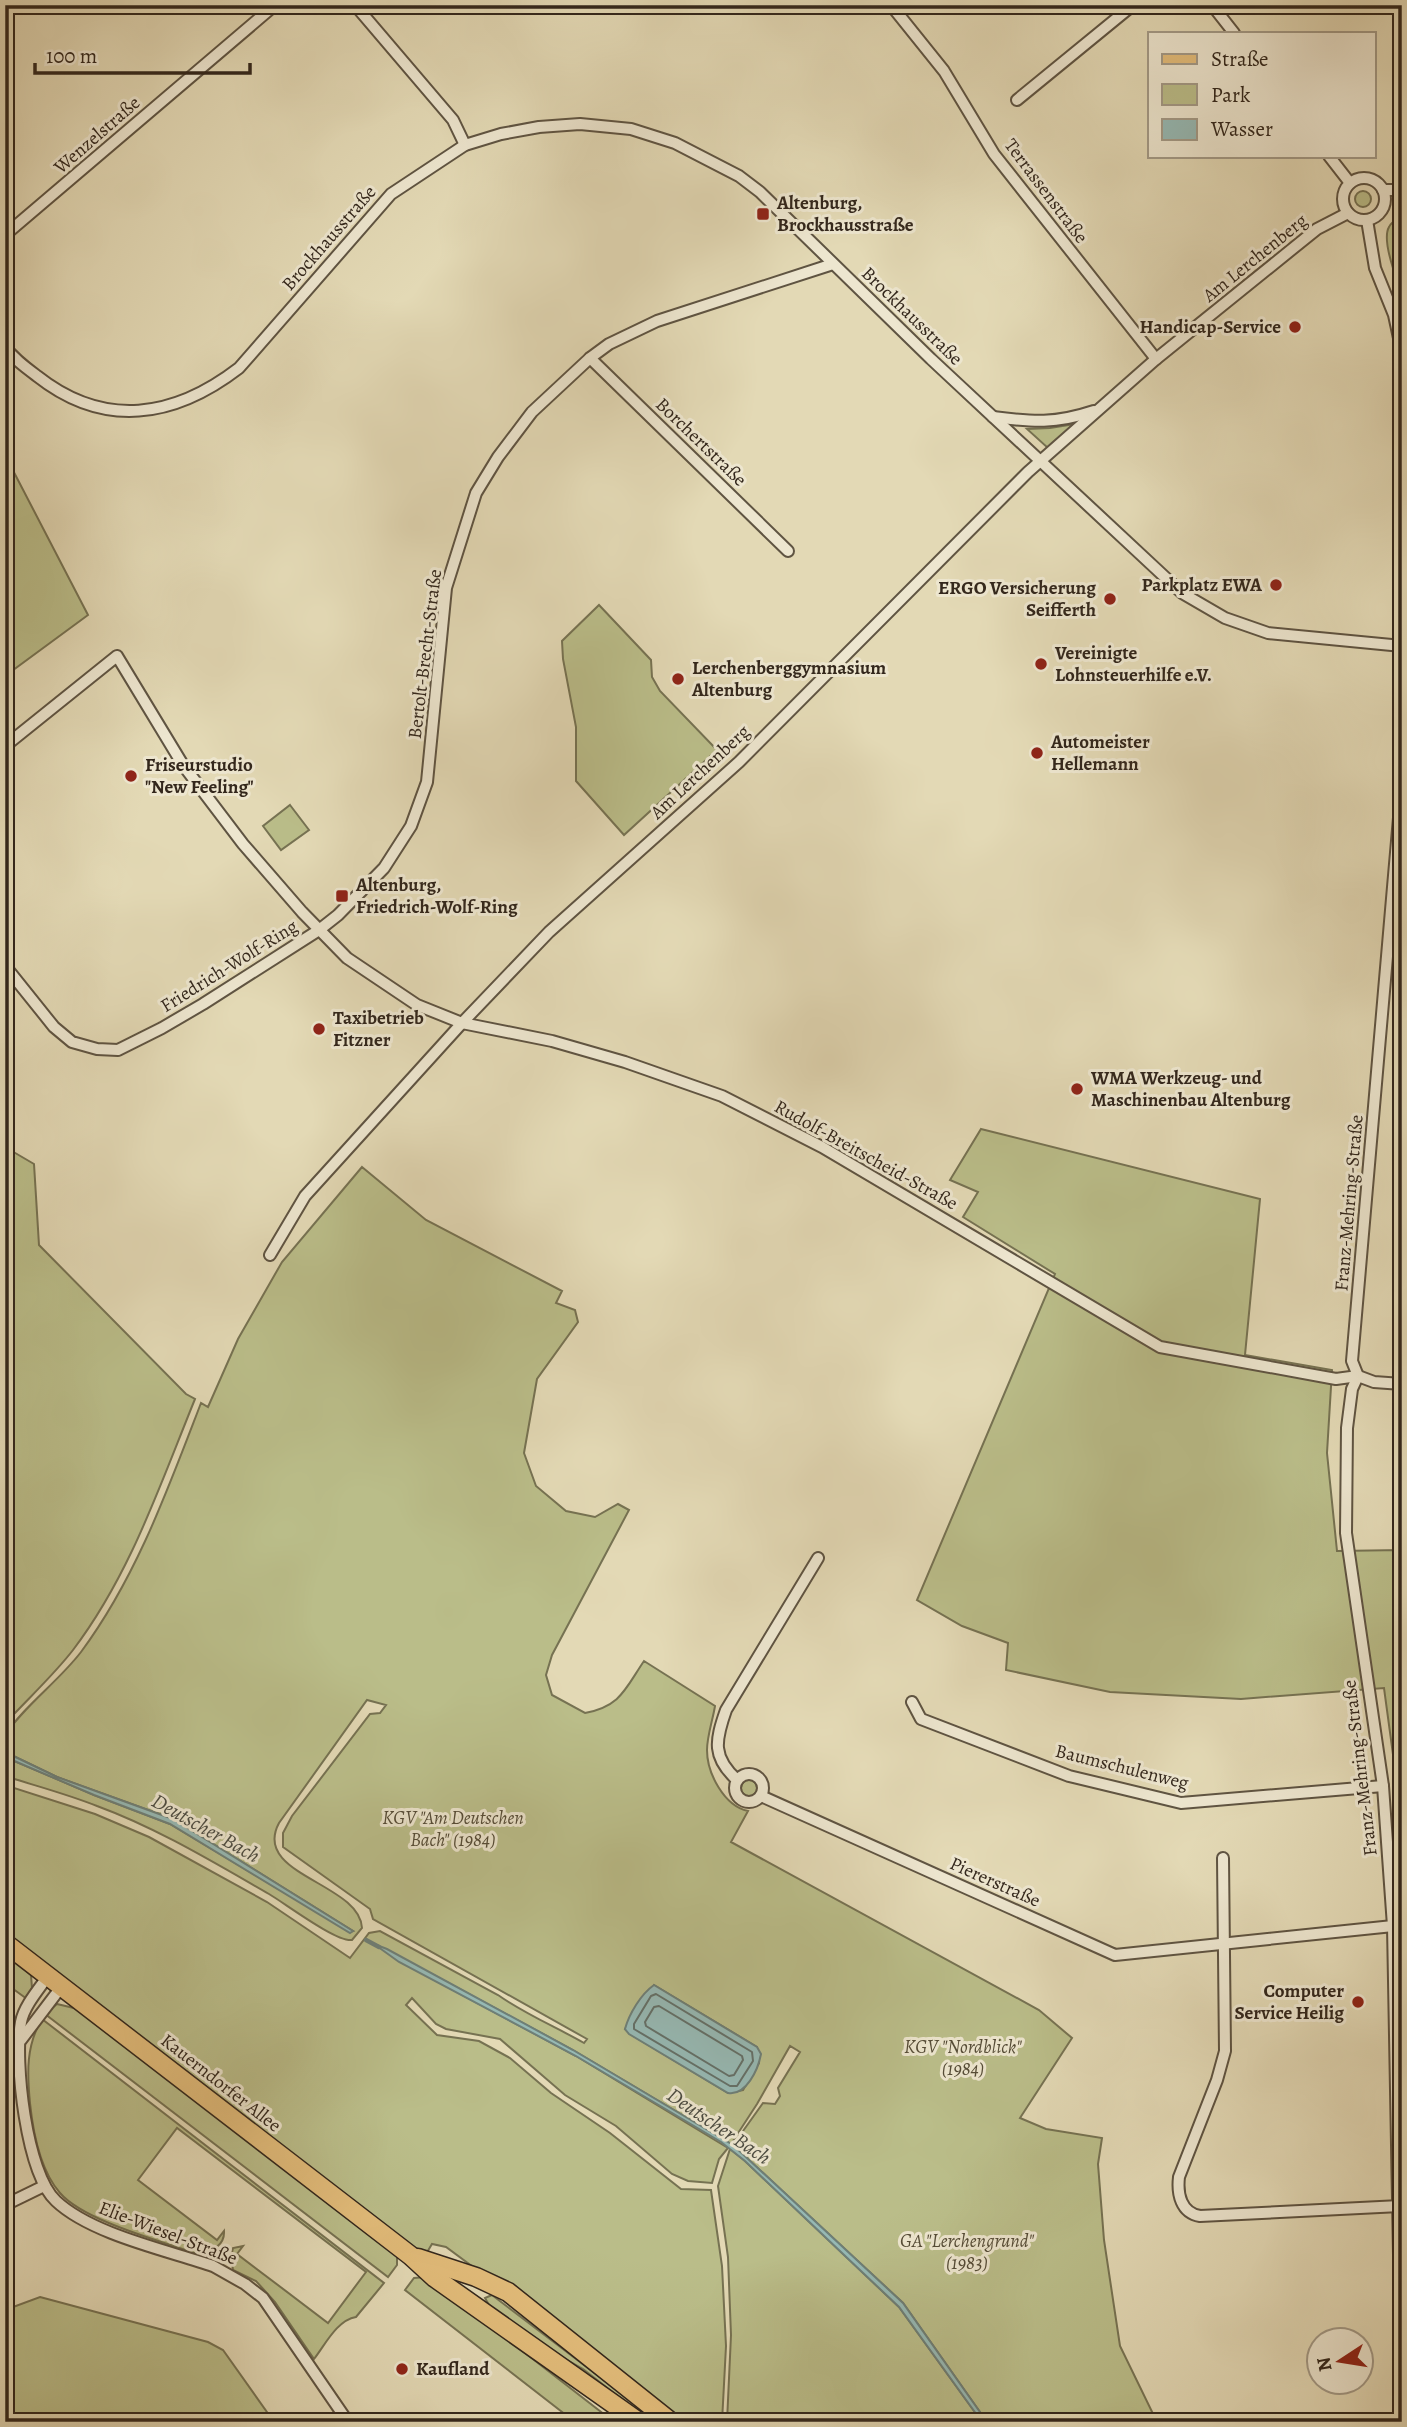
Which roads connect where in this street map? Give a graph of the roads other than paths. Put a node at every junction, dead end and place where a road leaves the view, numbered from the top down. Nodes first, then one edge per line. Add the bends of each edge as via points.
1 (275, 5) edge
2 (355, 5) edge
3 (891, 5) edge
4 (1133, 5) edge
5 (1212, 5) edge
6 (1233, 32) edge
7 (1017, 100) dead end
8 (465, 145) junction
9 (1331, 158) edge
10 (1350, 183) junction
11 (1383, 190) junction
12 (1402, 190) edge
13 (1348, 213) junction
14 (1367, 220) junction
15 (5, 236) edge
16 (833, 264) junction
17 (5, 347) edge
18 (1402, 352) edge
19 (590, 358) junction
20 (1156, 359) junction
21 (1100, 409) junction
22 (993, 416) junction
23 (1041, 461) junction
24 (788, 551) dead end
25 (1402, 646) edge
26 (5, 746) edge
27 (1402, 783) edge
28 (1401, 811) edge
29 (319, 930) junction
30 (1388, 937) junction
31 (1402, 939) edge
32 (5, 966) edge
33 (462, 1023) junction
34 (270, 1255) dead end
35 (1358, 1376) junction
36 (1402, 1384) edge
37 (818, 1558) dead end
38 (912, 1702) dead end
39 (737, 1780) junction
40 (1383, 1786) junction
41 (761, 1796) junction
42 (1223, 1858) dead end
43 (1393, 1926) junction
44 (5, 1943) edge
45 (1225, 1945) junction
46 (55, 1981) junction
47 (21, 2040) junction
48 (44, 2186) junction
49 (5, 2205) edge
50 (1399, 2206) junction
51 (411, 2256) junction
52 (1402, 2418) edge
53 (348, 2422) edge
54 (639, 2422) edge
55 (671, 2422) edge

1 - 15 street, Wenzelstraße
2 - 8 street via 453,120
3 - 20 street, Terrassenstraße via 944,71 994,154
4 - 7 street
5 - 6 street
8 - 16 street, Brockhausstraße via 539,127 580,124 631,129 675,143 761,192
8 - 17 street, Brockhausstraße via 391,194 239,368 192,398 151,410 87,405 54,389
9 - 10 street
10 - 11 street via 1370,179
10 - 13 street via 1343,194
11 - 12 street
11 - 14 street via 1382,209
13 - 14 street
13 - 20 street, Am Lerchenberg via 1317,229
14 - 18 street via 1375,268 1394,315
16 - 19 street, Bertolt-Brecht-Straße via 657,321
16 - 22 street, Brockhausstraße
19 - 24 street, Borchertstraße
19 - 29 street, Bertolt-Brecht-Straße via 532,412 477,493 446,588 423,794 411,826 384,868
20 - 21 street, Am Lerchenberg
21 - 22 street via 1036,423
21 - 23 street, Am Lerchenberg
22 - 23 street, Brockhausstraße
23 - 25 street, Brockhausstraße via 1182,593 1225,618 1268,633
23 - 33 street, Am Lerchenberg via 739,762 549,932
26 - 29 street, Friedrich-Wolf-Ring via 117,656 183,765 243,844
27 - 28 street, Franz-Mehring-Straße
28 - 30 street, Franz-Mehring-Straße
29 - 32 street, Friedrich-Wolf-Ring via 162,1028 118,1050 72,1042 54,1027
29 - 33 street, Rudolf-Breitscheid-Straße via 379,981 417,1005
30 - 31 street
30 - 35 street, Franz-Mehring-Straße via 1352,1362
33 - 34 street, Am Lerchenberg via 305,1196
33 - 35 street, Rudolf-Breitscheid-Straße via 552,1041 722,1096 822,1147 1160,1347 1336,1379
35 - 36 street, Rudolf-Breitscheid-Straße
35 - 40 street, Franz-Mehring-Straße via 1347,1428 1346,1533
37 - 39 street, Piererstraße via 726,1710 718,1752 722,1765
38 - 40 street, Baumschulenweg via 921,1719 1069,1776 1181,1803
39 - 41 street, Piererstraße via 735,1788 741,1800 749,1802
39 - 41 street, Piererstraße via 745,1774 755,1775 762,1782
40 - 43 street, Franz-Mehring-Straße
41 - 45 street, Piererstraße via 1115,1955
42 - 45 street
43 - 45 street, Piererstraße
43 - 50 street, Franz-Mehring-Straße
44 - 46 main road, Kauerndorfer Allee
45 - 50 street via 1225,2051 1179,2177 1177,2188 1184,2208 1200,2216
46 - 47 street
46 - 47 street, Elie-Wiesel-Straße via 24,2013
46 - 51 main road, Kauerndorfer Allee
47 - 48 street, Elie-Wiesel-Straße via 22,2100
48 - 49 street
48 - 53 street, Elie-Wiesel-Straße via 55,2201 102,2229 226,2271 256,2291
50 - 52 street, Franz-Mehring-Straße
51 - 54 main road, Kauerndorfer Allee via 481,2312
51 - 55 main road, Kauerndorfer Allee via 508,2292

